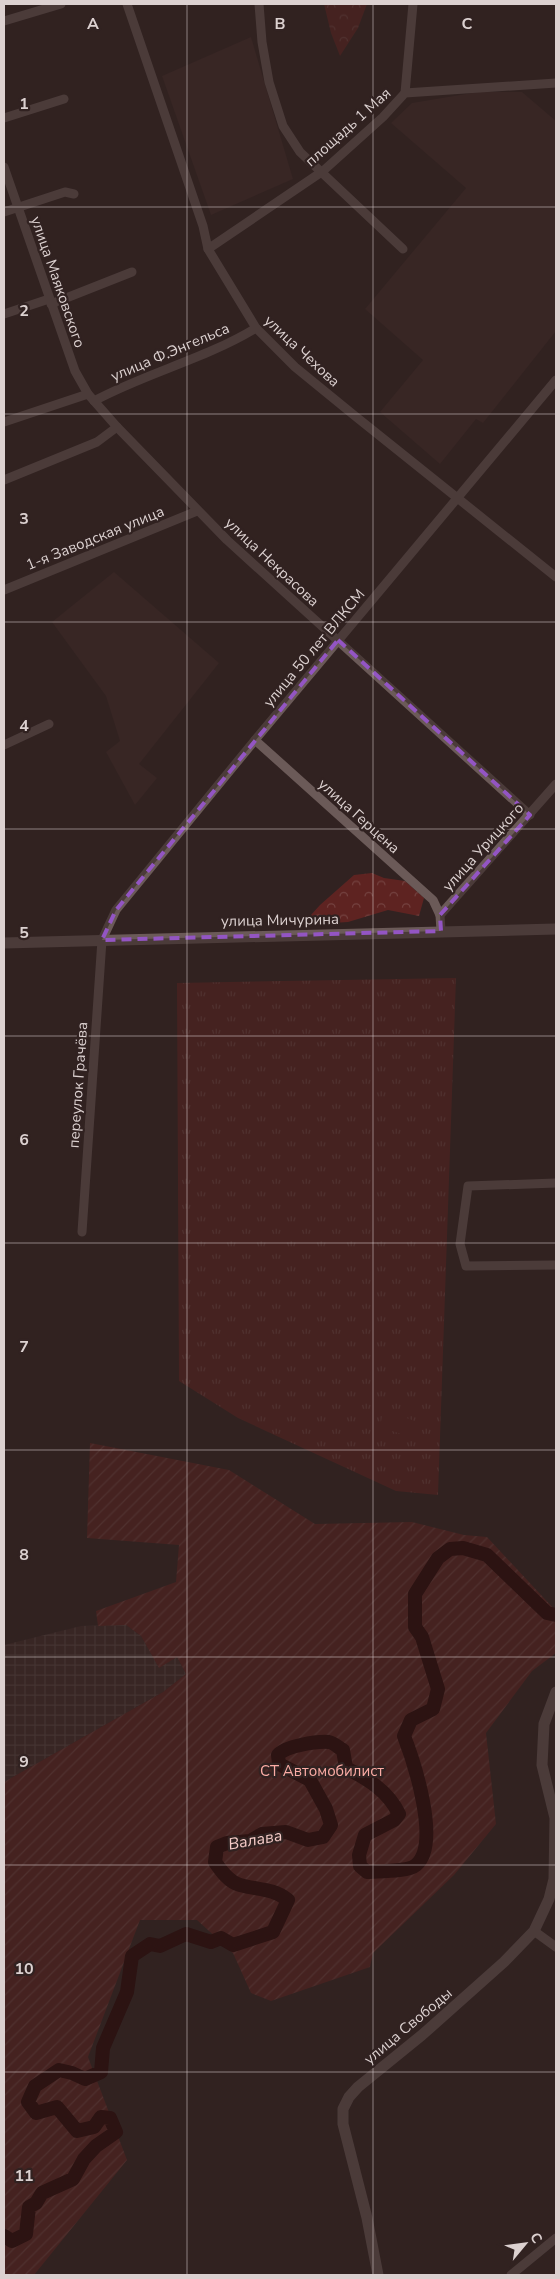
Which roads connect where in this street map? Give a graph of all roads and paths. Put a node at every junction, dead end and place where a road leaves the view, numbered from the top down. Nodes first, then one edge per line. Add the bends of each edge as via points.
1 (61, 4) edge
2 (127, 4) edge
3 (259, 4) edge
4 (414, 4) edge
5 (4, 21) edge
6 (556, 83) edge
7 (405, 93) junction
8 (64, 99) dead end
9 (4, 118) edge
10 (4, 167) edge
11 (323, 171) junction
12 (74, 194) dead end
13 (18, 207) junction
14 (4, 212) edge
15 (208, 248) junction
16 (404, 249) dead end
17 (132, 272) dead end
18 (50, 302) junction
19 (4, 314) edge
20 (256, 328) junction
21 (556, 380) edge
22 (91, 398) junction
23 (4, 422) edge
24 (117, 427) junction
25 (4, 480) edge
26 (457, 497) junction
27 (197, 511) junction
28 (556, 577) edge
29 (4, 590) edge
30 (338, 640) junction
31 (49, 724) dead end
32 (255, 740) junction
33 (4, 745) edge
34 (556, 784) edge
35 (530, 815) junction
36 (440, 915) junction
37 (556, 929) edge
38 (441, 931) junction
39 (102, 940) junction
40 (4, 943) edge
41 (556, 1183) edge
42 (82, 1232) dead end
43 (556, 1265) edge
44 (556, 1692) edge
45 (556, 1818) edge
46 (534, 1931) junction
47 (556, 1947) edge
48 (556, 2238) edge
49 (378, 2275) edge
50 (511, 2275) edge

1 - 5 street
2 - 15 street, улица Чехова
3 - 11 street via 269,82 283,126 300,152
4 - 7 street
6 - 7 street, площадь 1 Мая
7 - 11 street, площадь 1 Мая
8 - 9 street
10 - 13 street, улица Маяковского
11 - 15 street, площадь 1 Мая
11 - 16 street
12 - 13 street via 65,192
13 - 14 street
13 - 18 street, улица Маяковского
15 - 20 street, улица Чехова
17 - 18 street
18 - 19 street
18 - 22 street, улица Маяковского via 75,372
20 - 22 street, улица Ф.Энгельса via 232,342
20 - 26 street, улица Чехова via 295,367
21 - 26 street, улица 50 лет ВЛКСМ
22 - 23 street, улица Ф.Энгельса
22 - 24 street, улица Некрасова
24 - 25 street via 98,442
24 - 27 street, улица Некрасова
26 - 28 street, улица Чехова
26 - 30 street, улица 50 лет ВЛКСМ
27 - 29 street, 1-я Заводская улица
27 - 30 street, улица Некрасова
30 - 32 street, улица 50 лет ВЛКСМ
30 - 35 street, улица Некрасова
31 - 33 street
32 - 36 street, улица Герцена via 433,900
32 - 39 street, улица 50 лет ВЛКСМ via 116,910
34 - 35 street, улица Урицкого
35 - 36 street, улица Урицкого
36 - 38 street
37 - 38 main road, улица Мичурина
38 - 39 main road, улица Мичурина
39 - 40 main road, улица Мичурина
39 - 42 street, переулок Грачёва
41 - 43 street via 468,1186 460,1244 466,1266
44 - 45 main road, улица Свободы via 544,1724 542,1765
45 - 46 main road, улица Свободы via 554,1879 549,1899
46 - 47 street
46 - 49 main road, улица Свободы via 422,2035 358,2087 343,2109 343,2124
48 - 50 street

